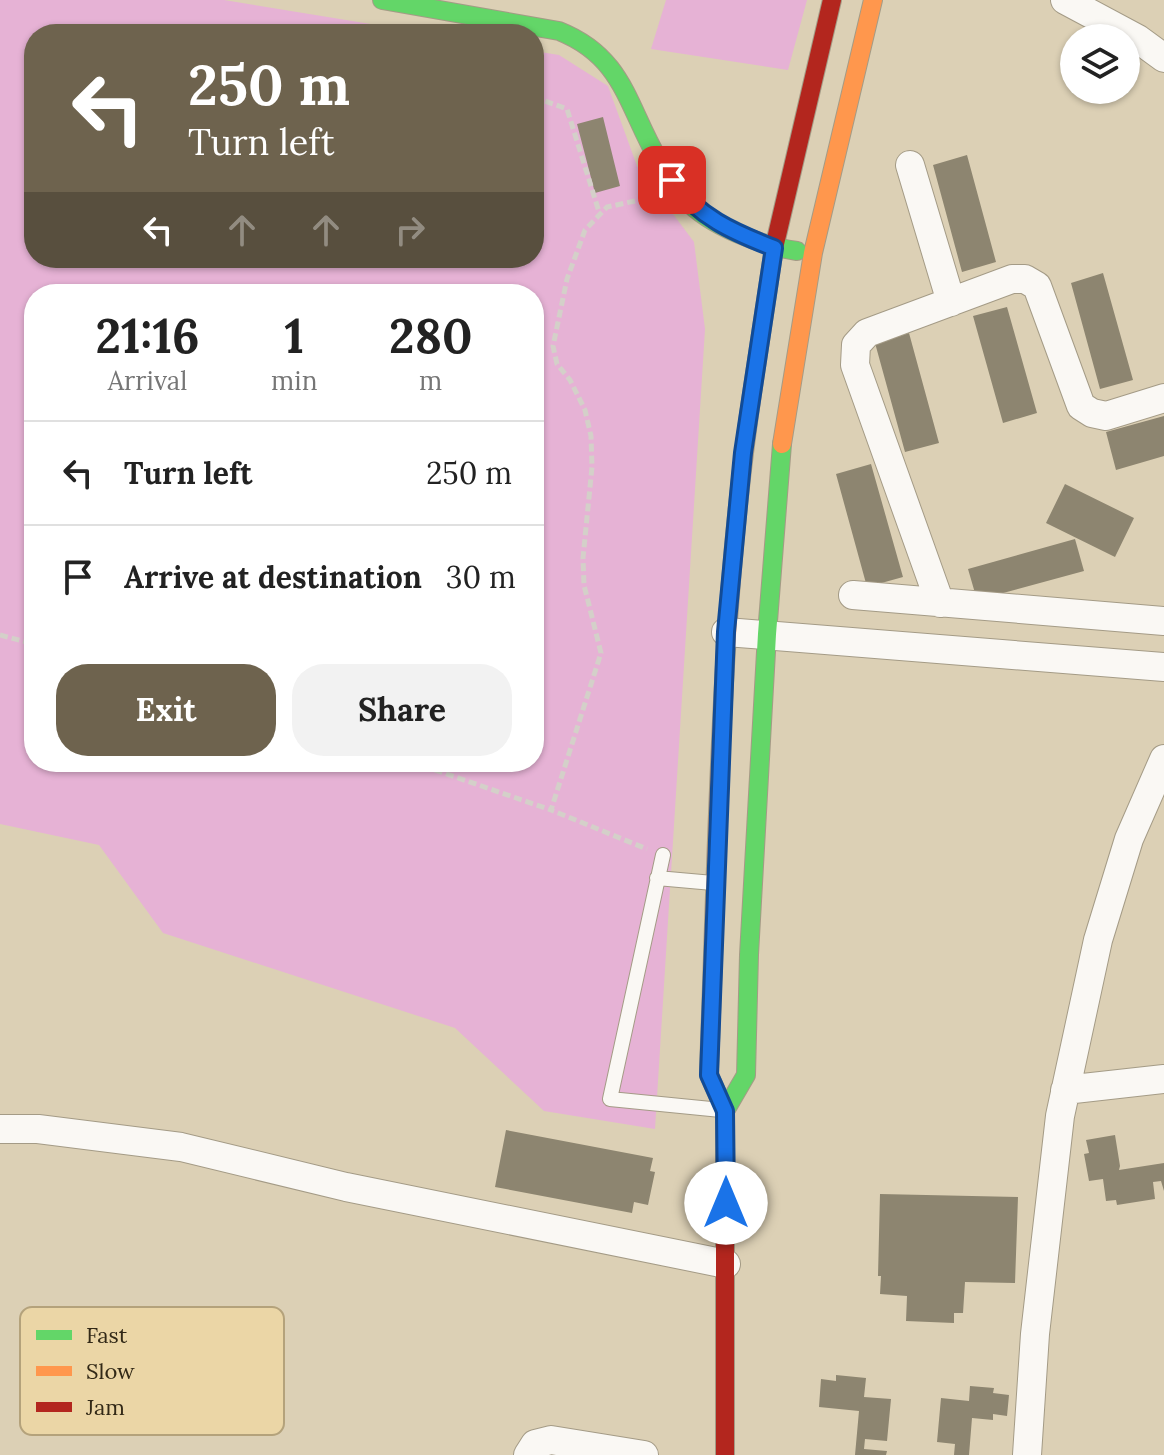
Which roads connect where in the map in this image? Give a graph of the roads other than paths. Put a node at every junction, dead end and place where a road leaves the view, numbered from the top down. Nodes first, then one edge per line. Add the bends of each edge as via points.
1 (382, 0) edge
2 (503, 0) edge
3 (832, 0) edge
4 (873, 0) edge
5 (1065, 0) edge
6 (500, 20) junction
7 (521, 24) edge
8 (544, 28) edge
9 (1164, 58) edge
10 (910, 165) dead end
11 (774, 248) junction
12 (813, 253) junction
13 (951, 302) junction
14 (1164, 398) edge
15 (853, 595) dead end
16 (940, 603) junction
17 (1164, 621) edge
18 (726, 632) junction
19 (767, 634) junction
20 (1164, 667) edge
21 (1164, 759) edge
22 (663, 855) road end
23 (657, 878) junction
24 (717, 883) junction
25 (1164, 1079) edge
26 (1065, 1090) junction
27 (725, 1111) junction
28 (0, 1129) edge
29 (726, 1264) junction
30 (528, 1455) edge
31 (644, 1455) edge
32 (725, 1455) edge
33 (1027, 1455) edge

1 - 6 main road
2 - 6 main road
3 - 11 main road
4 - 12 main road
5 - 9 street
6 - 7 main road
8 - 11 main road via 579,39 617,74 658,159 687,201 729,230
10 - 13 street
11 - 12 main road
11 - 18 main road via 743,453
12 - 19 main road via 782,441
13 - 14 street via 1025,279 1037,286 1081,406 1106,416
13 - 16 street via 867,333 856,345 855,365
15 - 16 street
16 - 17 street
18 - 19 street
18 - 24 main road
19 - 20 street
19 - 27 main road via 746,1075
21 - 26 street via 1129,839 1098,940
22 - 23 lane
23 - 24 lane
23 - 27 lane via 610,1099
24 - 27 main road via 709,1075
25 - 26 street
26 - 33 street via 1035,1334
27 - 29 main road
28 - 29 street via 181,1147 346,1187
29 - 32 main road
30 - 31 street via 535,1444 551,1440

